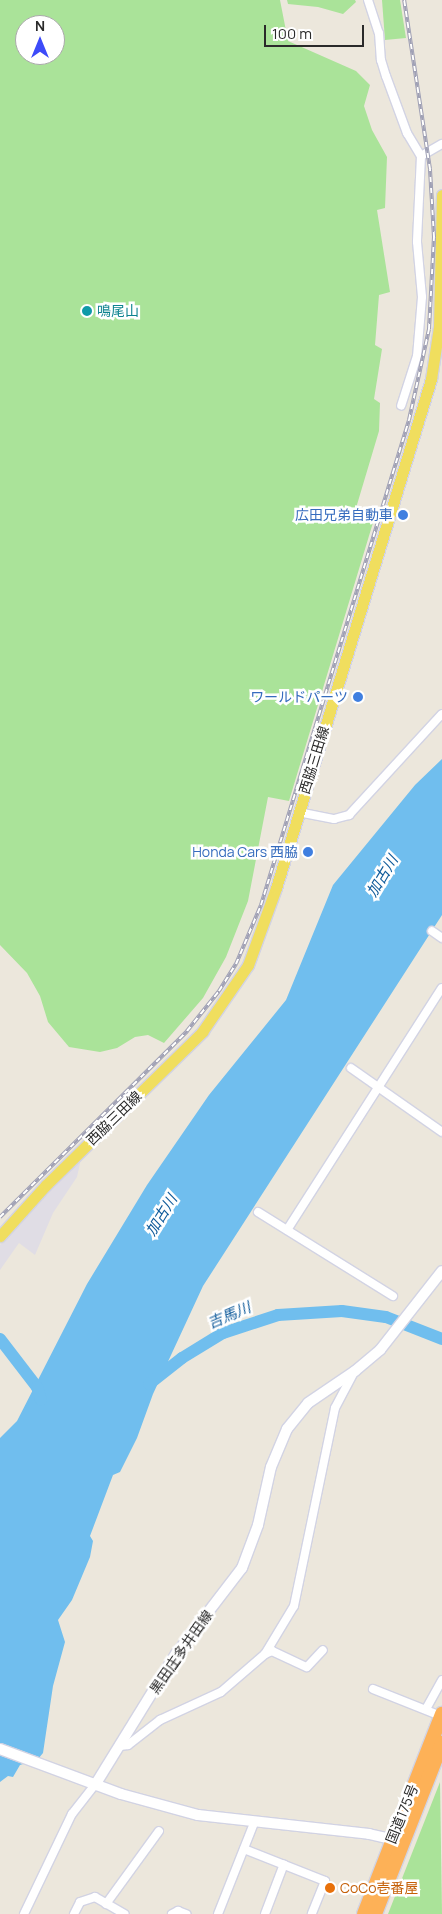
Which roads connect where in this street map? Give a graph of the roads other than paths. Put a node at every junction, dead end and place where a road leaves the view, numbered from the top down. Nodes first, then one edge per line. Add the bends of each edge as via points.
1 (368, 0) edge
2 (442, 144) edge
3 (421, 156) junction
4 (442, 194) edge
5 (442, 223) edge
6 (442, 280) edge
7 (440, 334) edge
8 (401, 406) dead end
9 (442, 714) edge
10 (298, 812) junction
11 (432, 930) dead end
12 (442, 938) edge
13 (442, 988) edge
14 (351, 1068) dead end
15 (378, 1087) junction
16 (442, 1132) edge
17 (258, 1212) dead end
18 (288, 1230) junction
19 (0, 1236) edge
20 (442, 1271) edge
21 (393, 1296) dead end
22 (355, 1371) junction
23 (322, 1650) dead end
24 (265, 1654) junction
25 (442, 1680) edge
26 (373, 1690) dead end
27 (426, 1709) junction
28 (442, 1715) edge
29 (442, 1742) edge
30 (120, 1746) junction
31 (0, 1749) edge
32 (95, 1785) junction
33 (254, 1823) junction
34 (159, 1831) dead end
35 (398, 1841) junction
36 (244, 1849) junction
37 (284, 1864) junction
38 (106, 1904) junction
39 (24, 1914) edge
40 (74, 1914) edge
41 (124, 1914) edge
42 (172, 1914) edge
43 (186, 1914) edge
44 (218, 1914) edge
45 (265, 1914) edge
46 (312, 1914) edge
47 (364, 1914) edge
48 (375, 1914) edge

1 - 3 street via 379,33 386,76 407,133
2 - 3 street
3 - 8 street via 417,242 422,273 420,324 416,356
4 - 5 main road, 西脇三田線
5 - 6 main road, 西脇三田線
6 - 7 main road, 西脇三田線
7 - 10 main road, 西脇三田線 via 431,380
9 - 10 street via 350,815 334,819
10 - 19 main road, 西脇三田線 via 260,937 227,1000 202,1032 58,1173
11 - 12 street
13 - 15 street
14 - 15 street
15 - 16 street
15 - 18 street
17 - 18 street
18 - 21 street
20 - 22 main road, 黒田庄多井田線 via 397,1329
22 - 24 street via 334,1408 294,1606
22 - 30 main road, 黒田庄多井田線 via 308,1403 287,1429 271,1467 258,1525 242,1568 176,1654
23 - 24 street via 307,1667 272,1651
24 - 30 street via 221,1692 160,1720 128,1745
25 - 27 street
26 - 27 street
27 - 28 street
28 - 35 highway, 国道175号
29 - 35 highway, 国道175号
30 - 32 main road, 黒田庄多井田線
31 - 32 main road
32 - 33 main road via 161,1806
32 - 39 street via 72,1814
33 - 35 main road
33 - 36 street
34 - 38 street
35 - 47 highway, 国道175号
35 - 48 highway, 国道175号
36 - 37 street
36 - 44 street
37 - 45 street
37 - 46 street via 325,1881
38 - 40 street via 89,1898 80,1902
38 - 41 street
42 - 43 street via 178,1911

